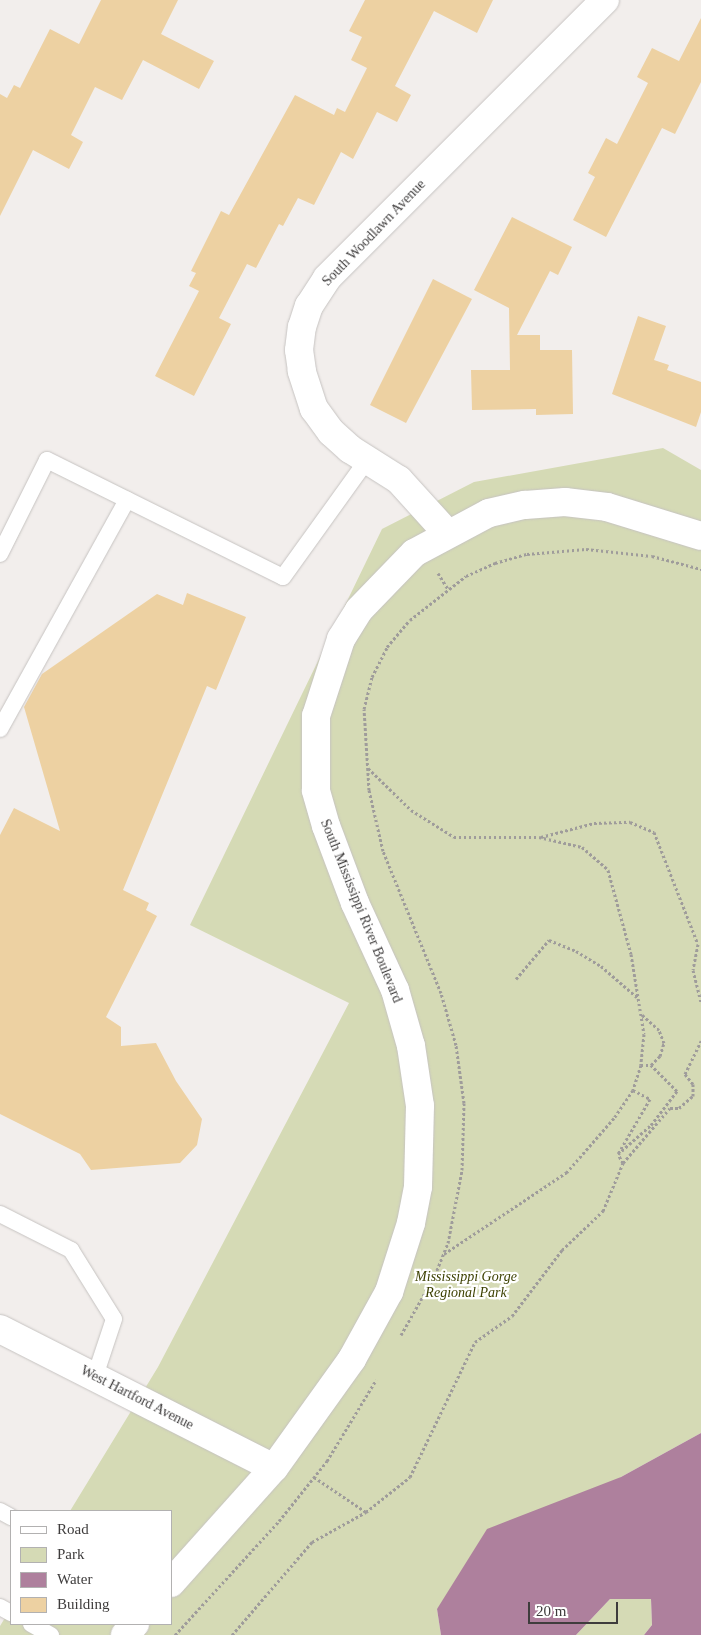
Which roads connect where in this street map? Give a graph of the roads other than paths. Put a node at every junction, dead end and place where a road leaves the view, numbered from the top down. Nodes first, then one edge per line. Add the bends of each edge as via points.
1 (605, 0) edge
2 (367, 460) junction
3 (127, 500) junction
4 (447, 533) junction
5 (701, 536) edge
6 (0, 554) edge
7 (0, 728) edge
8 (0, 1214) edge
9 (0, 1329) edge
10 (95, 1376) junction
11 (274, 1468) junction
12 (172, 1582) edge
13 (32, 1625) edge
14 (134, 1625) edge
15 (51, 1635) edge
16 (125, 1635) edge

1 - 2 street, South Woodlawn Avenue via 327,278 309,306 299,350 306,390 314,409 331,432
2 - 3 lane via 283,577
2 - 4 street, South Woodlawn Avenue via 399,480
3 - 6 lane via 47,460
3 - 7 lane
4 - 5 street, South Mississippi River Boulevard via 489,513 525,505 564,502 607,507
4 - 11 street, South Mississippi River Boulevard via 414,553 359,610 341,639 316,716 316,790 320,807 355,903 395,990 411,1046 420,1106 420,1150 411,1223 389,1292 352,1359
8 - 10 lane via 71,1250 114,1319
9 - 10 street, West Hartford Avenue
10 - 11 street, West Hartford Avenue
11 - 12 street, South Mississippi River Boulevard
13 - 15 lane
14 - 16 street

